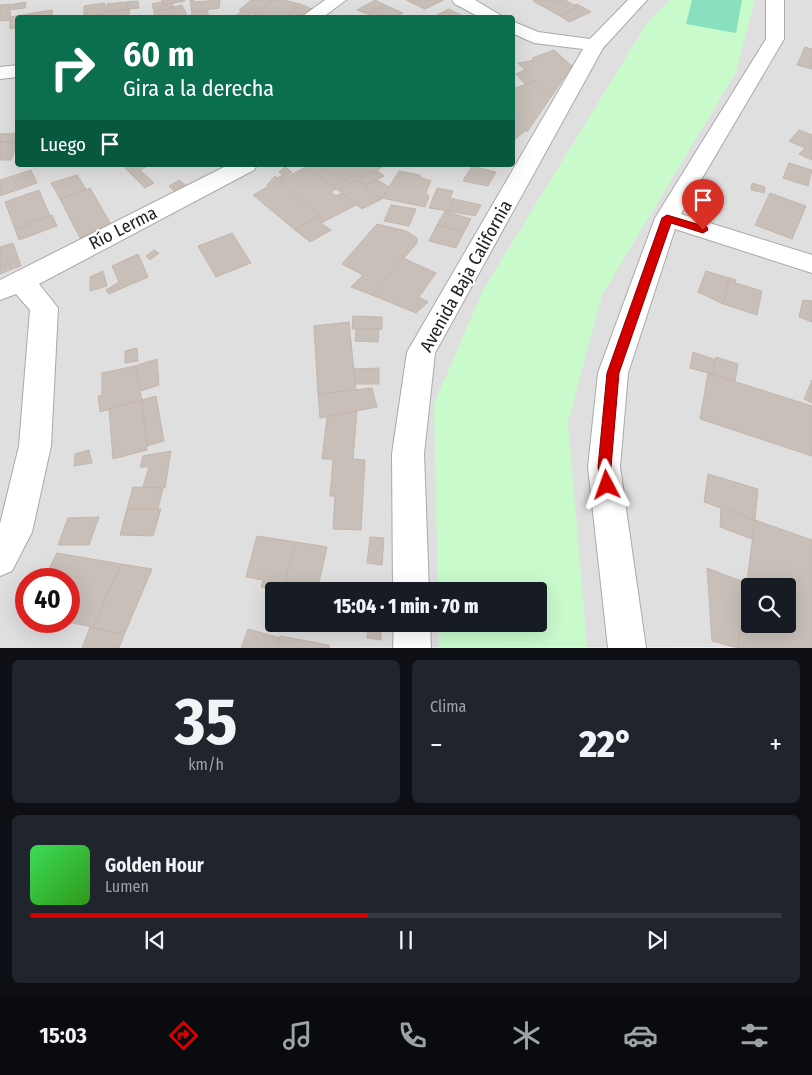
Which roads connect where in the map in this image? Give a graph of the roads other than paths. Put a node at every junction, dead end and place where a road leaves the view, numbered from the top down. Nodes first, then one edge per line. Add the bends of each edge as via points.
1 (337, 0) edge
2 (461, 0) edge
3 (638, 0) edge
4 (775, 0) edge
5 (314, 15) edge
6 (490, 15) edge
7 (515, 28) edge
8 (534, 37) junction
9 (515, 44) edge
10 (595, 45) junction
11 (15, 71) edge
12 (0, 73) edge
13 (242, 167) edge
14 (667, 218) junction
15 (812, 264) edge
16 (10, 286) edge
17 (0, 560) edge
18 (411, 582) edge
19 (412, 632) edge
20 (412, 648) edge
21 (627, 648) edge

1 - 5 street
2 - 6 street
3 - 10 street, Avenida Baja California
4 - 14 street via 775,39
7 - 8 street
8 - 9 street
8 - 10 street
10 - 18 street, Avenida Baja California via 422,352 408,454
11 - 12 street
13 - 16 street, Río Lerma
14 - 15 street
14 - 21 street via 613,373 604,467
16 - 17 street via 44,308 35,446 15,532
19 - 20 street

